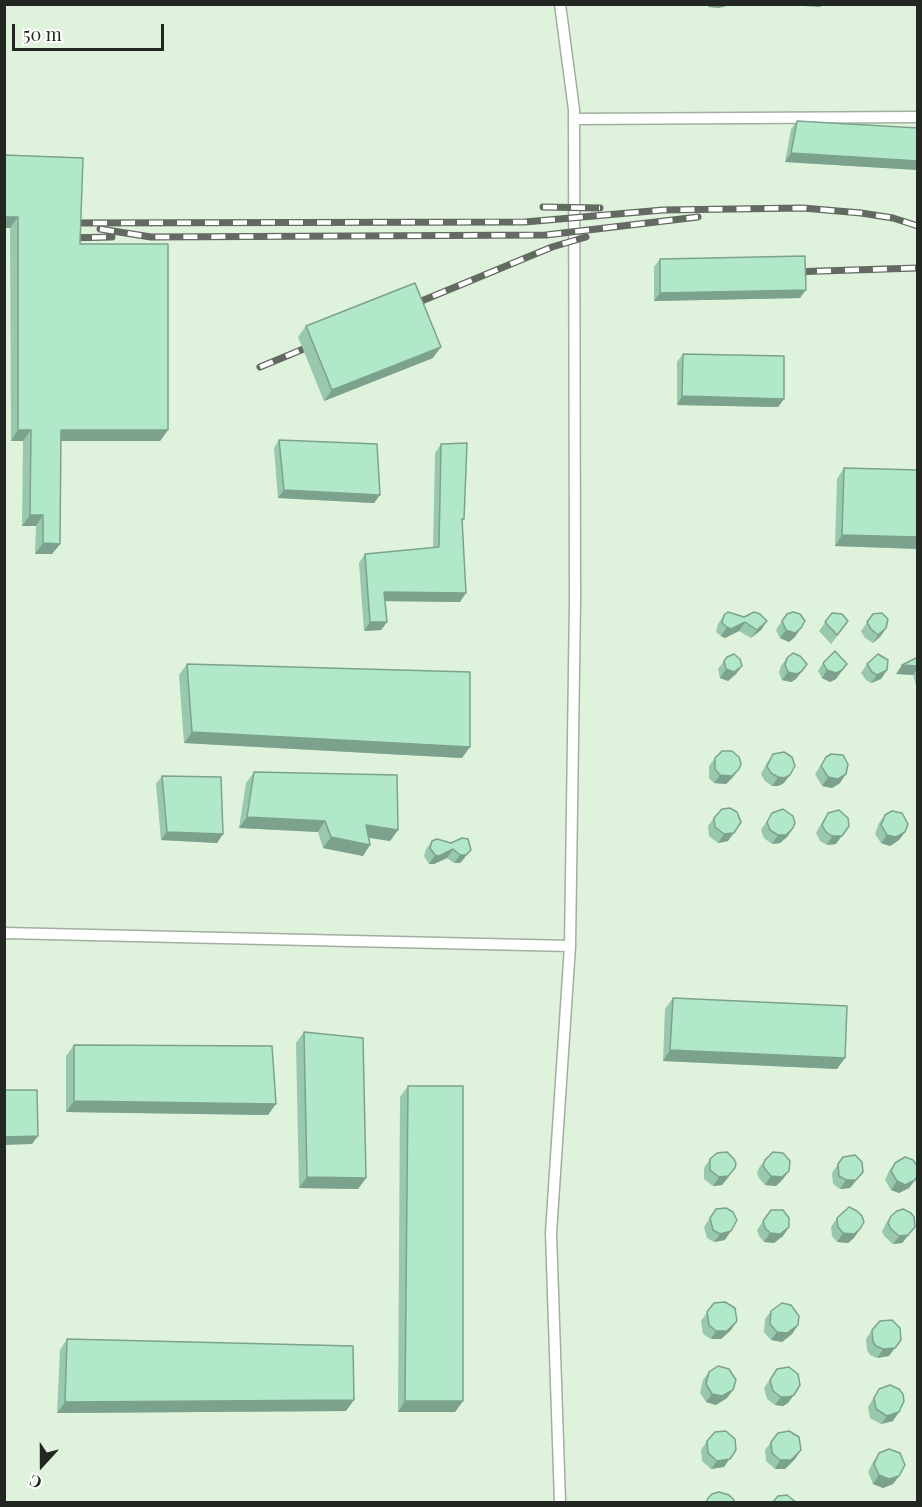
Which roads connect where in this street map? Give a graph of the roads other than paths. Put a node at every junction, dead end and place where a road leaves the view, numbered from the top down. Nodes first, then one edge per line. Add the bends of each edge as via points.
1 (560, 4) edge
2 (918, 117) edge
3 (574, 119) junction
4 (4, 933) edge
5 (570, 946) junction
6 (560, 1503) edge

1 - 3 lane
2 - 3 lane
3 - 5 lane via 575,601
4 - 5 lane
5 - 6 lane via 551,1233

